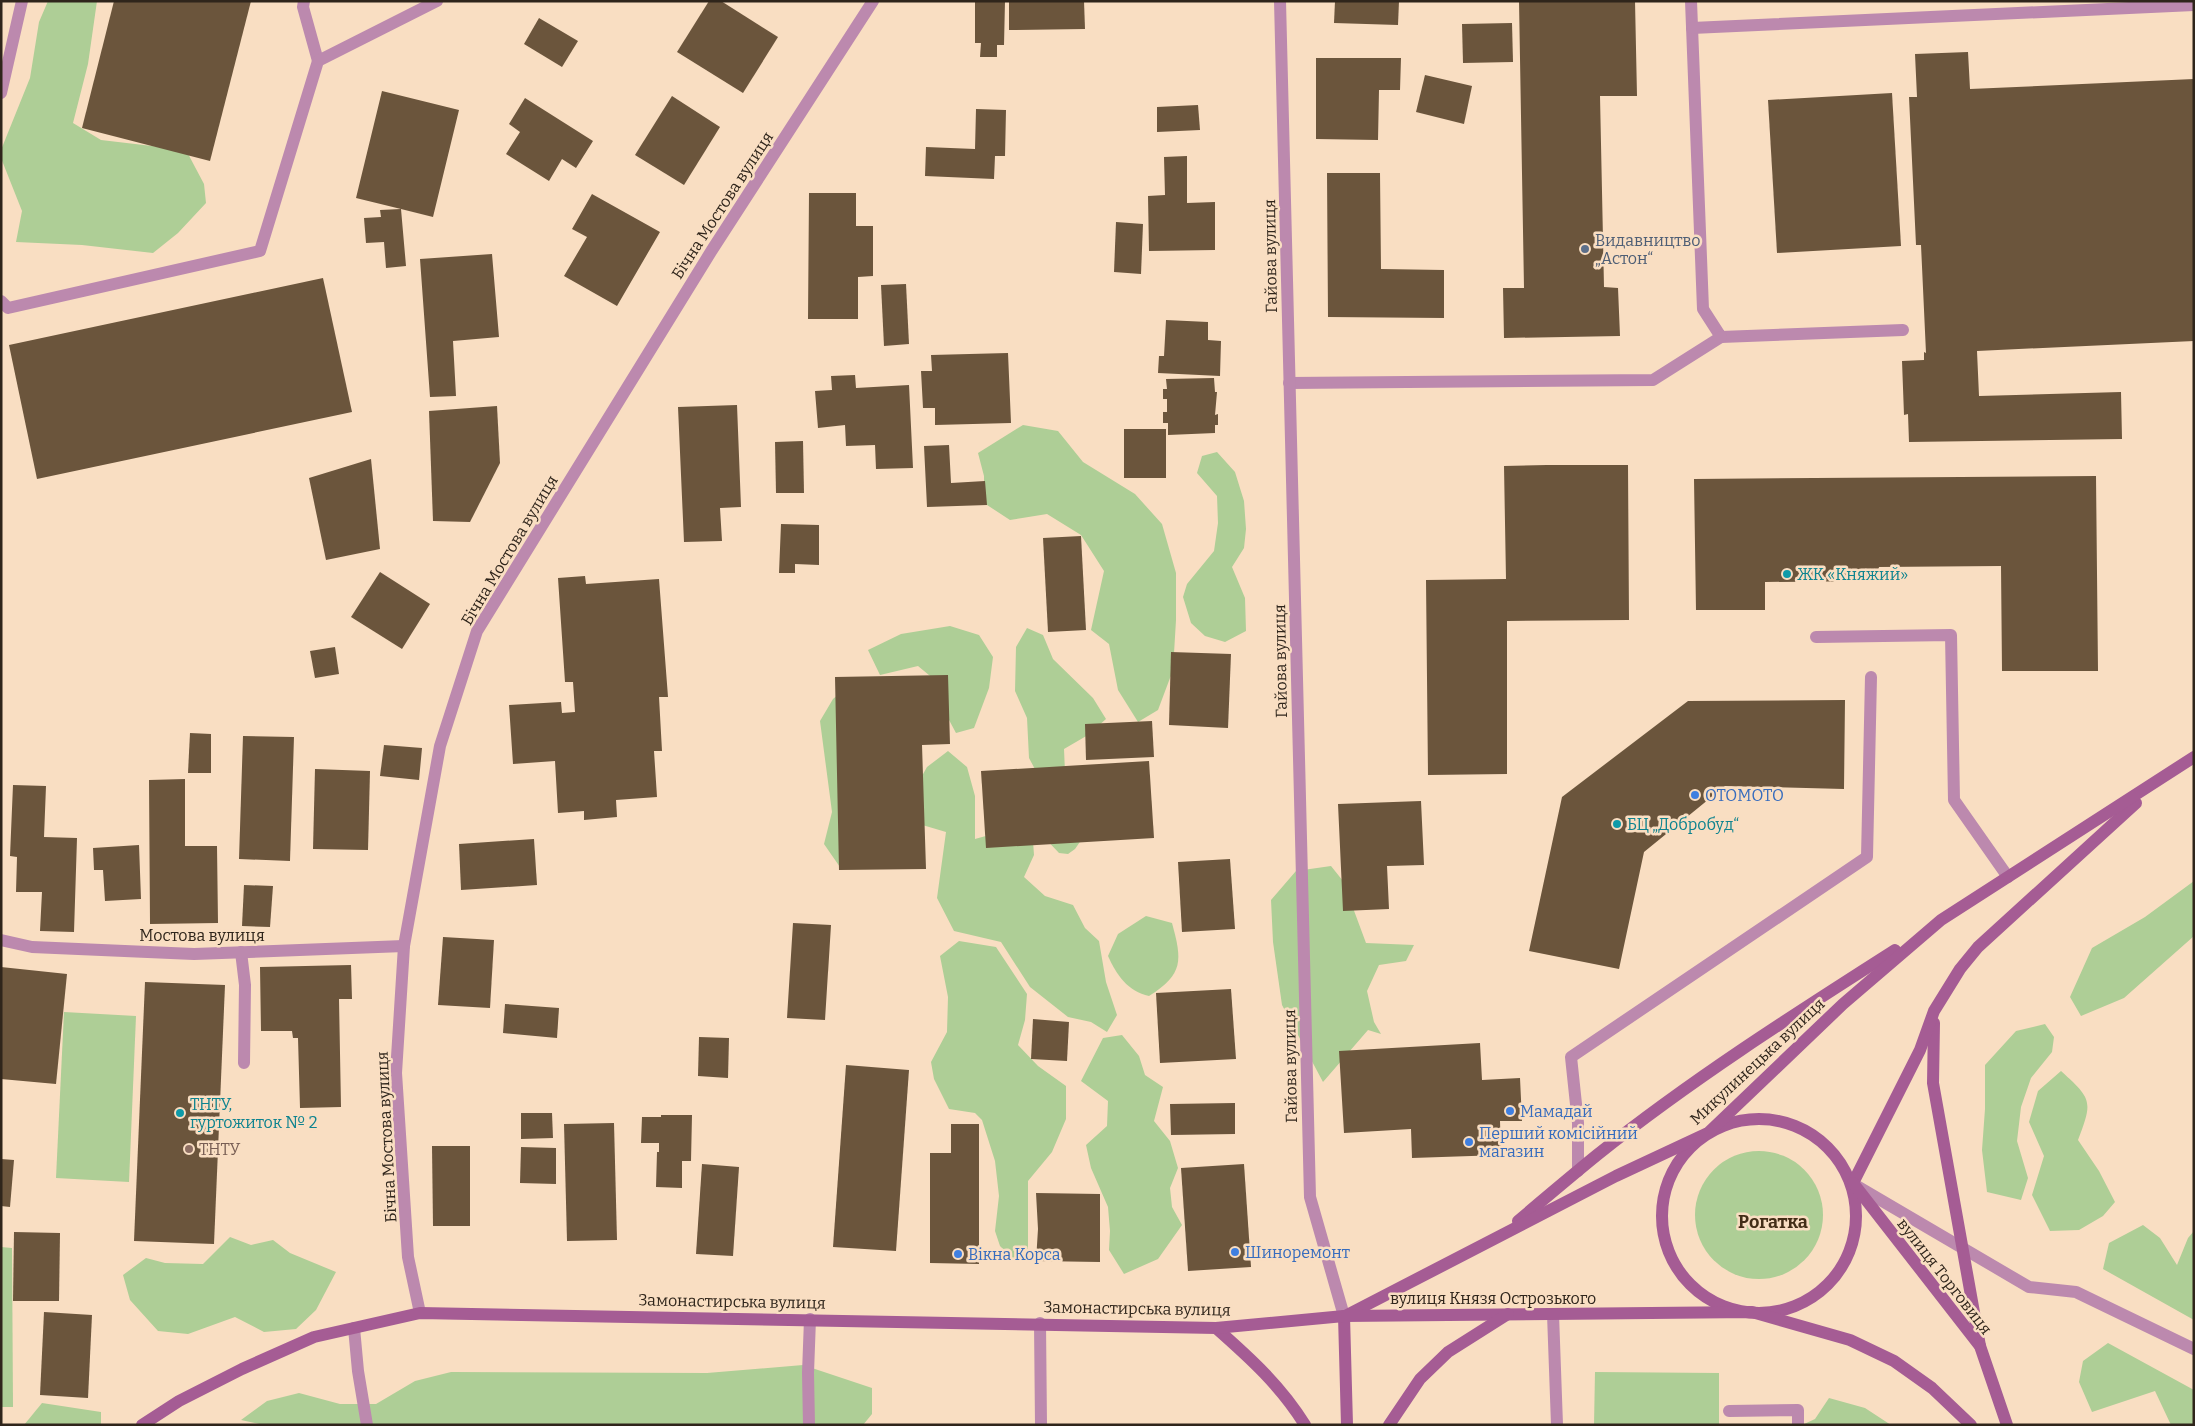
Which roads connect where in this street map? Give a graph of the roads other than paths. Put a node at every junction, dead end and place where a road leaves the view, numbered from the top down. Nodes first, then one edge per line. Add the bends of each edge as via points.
1 (22, 1) edge
2 (304, 1) edge
3 (437, 1) edge
4 (873, 1) edge
5 (1280, 1) edge
6 (1691, 1) edge
7 (2194, 5) edge
8 (1692, 28) junction
9 (318, 60) junction
10 (1, 93) edge
11 (1, 301) edge
12 (1903, 330) dead end
13 (1722, 337) junction
14 (1289, 383) junction
15 (1816, 637) dead end
16 (1871, 677) dead end
17 (2194, 757) edge
18 (2161, 780) junction
19 (2008, 877) junction
20 (1941, 920) junction
21 (1, 940) edge
22 (404, 946) junction
23 (241, 952) junction
24 (1934, 1011) junction
25 (244, 1063) dead end
26 (1708, 1133) junction
27 (1578, 1171) junction
28 (1852, 1183) junction
29 (1499, 1237) junction
30 (1962, 1248) junction
31 (1752, 1312) junction
32 (420, 1313) junction
33 (1508, 1314) junction
34 (1553, 1314) junction
35 (1344, 1316) junction
36 (810, 1319) junction
37 (1040, 1323) junction
38 (354, 1328) junction
39 (1216, 1328) junction
40 (1980, 1346) junction
41 (2194, 1349) edge
42 (1730, 1411) dead end
43 (142, 1425) edge
44 (368, 1425) edge
45 (809, 1425) edge
46 (1040, 1425) edge
47 (1305, 1425) edge
48 (1347, 1425) edge
49 (1389, 1425) edge
50 (1558, 1425) edge
51 (1798, 1425) edge
52 (1971, 1425) edge
53 (2007, 1425) edge

1 - 10 street
2 - 9 street
3 - 9 street
4 - 22 street, Бічна Мостова вулиця via 712,250 476,631 440,746
5 - 14 street, Гайова вулиця
6 - 8 street
7 - 8 street
8 - 13 street via 1703,308
9 - 11 street via 260,252 8,308
12 - 13 street
13 - 14 street via 1653,380
14 - 35 street, Гайова вулиця via 1310,1197
15 - 19 street via 1951,635 1954,800
16 - 27 street via 1867,858 1570,1057 1578,1123
17 - 18 main road, Микулинецька вулиця
18 - 19 main road, Микулинецька вулиця
18 - 24 main road, Микулинецька вулиця via 1978,947
19 - 20 main road, Микулинецька вулиця
20 - 26 main road, Микулинецька вулиця via 1843,1004
20 - 27 main road via 1695,1082
21 - 23 street, Мостова вулиця via 32,947 194,954
22 - 23 street, Мостова вулиця
22 - 32 street, Бічна Мостова вулиця via 396,1073 408,1257
23 - 25 street
24 - 28 main road, Микулинецька вулиця via 1920,1050
24 - 30 main road via 1933,1083
26 - 28 main road, вулиця Торговиця via 1751,1119 1781,1121 1796,1126 1822,1142
26 - 29 main road, Микулинецька вулиця
26 - 31 main road via 1685,1153 1669,1179 1662,1208 1665,1239 1676,1267 1696,1290 1722,1306
27 - 29 main road
28 - 30 street
28 - 31 main road via 1856,1208 1853,1238 1849,1253 1833,1279 1810,1299 1796,1305 1782,1310
28 - 40 main road, вулиця Торговиця
29 - 35 main road, Микулинецька вулиця
30 - 40 main road
30 - 41 street via 2029,1287 2076,1292
31 - 34 main road, вулиця Князя Острозького
31 - 52 main road via 1850,1340 1894,1361 1932,1388
32 - 36 main road, Замонастирська вулиця
32 - 38 main road, Замонастирська вулиця
33 - 34 main road, вулиця Князя Острозького
33 - 35 main road, вулиця Князя Острозького
33 - 49 main road via 1448,1352 1420,1379
34 - 50 street
35 - 39 main road, Замонастирська вулиця
35 - 48 main road
36 - 37 main road, Замонастирська вулиця
36 - 45 street
37 - 39 main road, Замонастирська вулиця
37 - 46 street
38 - 43 main road, Замонастирська вулиця via 314,1337 242,1368 179,1401
38 - 44 street
39 - 47 main road via 1264,1370
40 - 53 main road, вулиця Торговиця
42 - 51 street via 1798,1410

